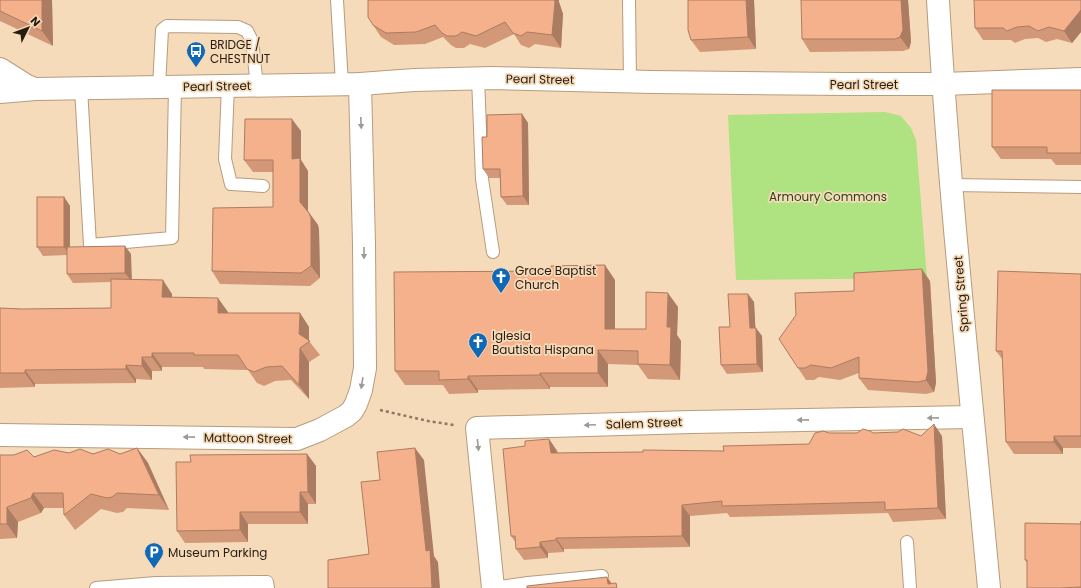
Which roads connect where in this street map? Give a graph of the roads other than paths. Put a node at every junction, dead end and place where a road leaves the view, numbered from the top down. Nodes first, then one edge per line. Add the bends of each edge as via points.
1 (337, 0) edge
2 (629, 0) edge
3 (938, 0) edge
4 (0, 69) edge
5 (478, 78) junction
6 (1081, 79) edge
7 (630, 81) junction
8 (351, 84) junction
9 (943, 84) junction
10 (228, 86) junction
11 (257, 86) junction
12 (167, 87) junction
13 (81, 88) junction
14 (35, 89) junction
15 (0, 92) edge
16 (952, 185) junction
17 (263, 186) dead end
18 (1081, 187) edge
19 (492, 252) dead end
20 (972, 417) junction
21 (0, 435) edge
22 (907, 542) dead end
23 (602, 576) edge
24 (96, 588) edge
25 (268, 588) edge
26 (492, 588) edge
27 (910, 588) edge
28 (989, 588) edge

1 - 8 lane
2 - 7 lane
3 - 9 street, Spring Street
4 - 14 street
5 - 7 street, Pearl Street
5 - 8 street, Pearl Street
5 - 19 lane via 482,179
6 - 9 street, Pearl Street
7 - 9 street, Pearl Street
8 - 11 street, Pearl Street
8 -> 21 street, Mattoon Street via 364,244 365,368 361,390 352,411 320,430 298,439
9 - 16 street, Spring Street
10 - 11 street, Pearl Street
10 - 12 street, Pearl Street
10 - 17 lane via 225,159 232,184
11 - 12 lane via 252,41 247,31 238,27 167,26 162,30
12 - 13 street, Pearl Street
12 - 13 lane via 172,238 90,245
13 - 14 street, Pearl Street
14 - 15 street, Pearl Street
16 - 18 lane
16 - 20 street, Spring Street
20 -> 26 street, Salem Street via 477,428
20 - 28 street, Spring Street
22 - 27 lane
23 - 26 lane
24 - 25 lane via 156,583 267,582

